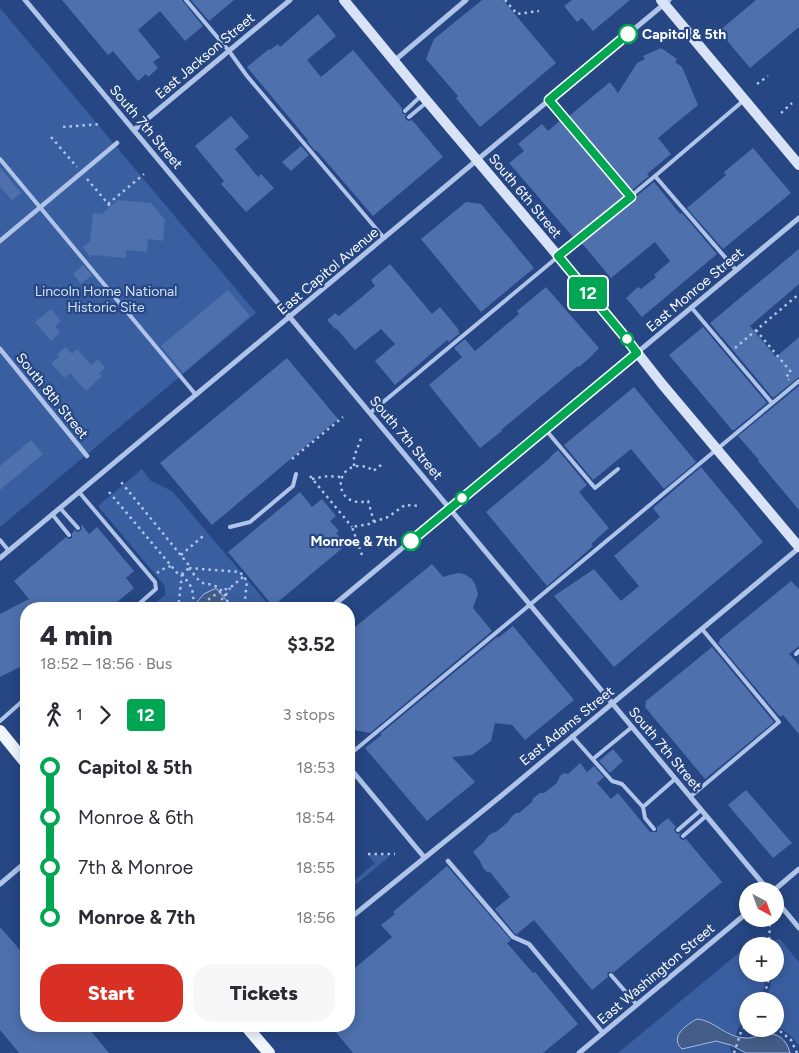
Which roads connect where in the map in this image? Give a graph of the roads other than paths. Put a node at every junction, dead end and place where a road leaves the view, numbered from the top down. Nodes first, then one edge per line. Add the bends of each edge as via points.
1 (25, 0) edge
2 (186, 0) edge
3 (290, 0) edge
4 (344, 0) edge
5 (466, 0) edge
6 (665, 1) edge
7 (229, 51) junction
8 (394, 61) junction
9 (424, 98) junction
10 (549, 100) junction
11 (745, 100) junction
12 (404, 111) dead end
13 (409, 116) dead end
14 (134, 130) junction
15 (117, 143) dead end
16 (0, 160) edge
17 (477, 160) junction
18 (799, 165) edge
19 (655, 176) junction
20 (631, 197) junction
21 (40, 208) junction
22 (799, 218) edge
23 (384, 238) junction
24 (0, 241) edge
25 (558, 256) junction
26 (736, 270) junction
27 (692, 307) junction
28 (290, 317) junction
29 (0, 349) edge
30 (637, 353) junction
31 (799, 381) edge
32 (196, 395) junction
33 (772, 403) junction
34 (370, 413) junction
35 (545, 429) junction
36 (717, 449) junction
37 (88, 456) dead end
38 (618, 469) dead end
39 (296, 474) dead end
40 (79, 492) junction
41 (60, 508) junction
42 (450, 508) junction
43 (52, 514) junction
44 (230, 527) dead end
45 (78, 528) dead end
46 (69, 535) dead end
47 (0, 540) edge
48 (799, 548) edge
49 (9, 551) junction
50 (0, 558) edge
51 (141, 602) edge
52 (337, 602) edge
53 (530, 604) junction
54 (702, 629) junction
55 (20, 703) edge
56 (612, 703) junction
57 (0, 721) edge
58 (632, 727) junction
59 (0, 731) edge
60 (572, 736) junction
61 (355, 750) edge
62 (20, 755) edge
63 (593, 759) junction
64 (355, 774) edge
65 (675, 778) junction
66 (690, 797) junction
67 (643, 807) junction
68 (701, 810) junction
69 (706, 816) junction
70 (654, 829) dead end
71 (678, 830) dead end
72 (683, 836) dead end
73 (424, 857) junction
74 (448, 861) dead end
75 (20, 867) edge
76 (799, 869) edge
77 (763, 882) edge
78 (782, 882) edge
79 (0, 884) edge
80 (784, 910) edge
81 (355, 914) edge
82 (739, 920) edge
83 (799, 928) edge
84 (611, 975) dead end
85 (637, 1005) junction
86 (251, 1032) edge
87 (603, 1033) junction
88 (269, 1053) edge
89 (579, 1053) edge

1 - 14 street, South 7th Street
2 - 7 lane
3 - 7 street, East Jackson Street
4 - 8 main road, South 6th Street
5 - 8 street
6 - 10 street, East Capitol Avenue
6 - 11 main road
7 - 14 street, East Jackson Street
7 - 23 lane
8 - 9 main road, South 6th Street
9 - 12 lane
9 - 13 lane
9 - 17 main road, South 6th Street
10 - 17 street, East Capitol Avenue
10 - 20 lane
11 - 18 main road
11 - 19 lane
14 - 28 street, South 7th Street
15 - 21 street
16 - 21 lane
17 - 23 street, East Capitol Avenue
17 - 25 main road, South 6th Street
19 - 20 lane
19 - 26 lane
20 - 25 lane
21 - 24 street
21 - 32 lane
22 - 26 street, East Monroe Street
23 - 28 street, East Capitol Avenue
25 - 30 main road, South 6th Street
25 - 34 lane
26 - 27 street, East Monroe Street
27 - 30 street, East Monroe Street
27 - 33 lane
28 - 32 street, East Capitol Avenue
28 - 34 street, South 7th Street
29 - 37 street, South 8th Street
30 - 35 street, East Monroe Street
30 - 36 main road, South 6th Street
31 - 33 lane
32 - 40 street, East Capitol Avenue
33 - 36 lane
34 - 42 street, South 7th Street
35 - 38 lane via 595,488
35 - 42 street, East Monroe Street
36 - 48 main road, South 6th Street
36 - 53 lane
39 - 44 lane via 293,486 250,522
40 - 41 street, East Capitol Avenue
40 - 51 lane via 155,582 156,589
41 - 43 street, East Capitol Avenue
41 - 45 lane
42 - 52 street, East Monroe Street
42 - 53 street, South 7th Street
43 - 46 lane
43 - 49 street, East Capitol Avenue
47 - 49 lane
48 - 54 street, East Adams Street
49 - 50 street, East Capitol Avenue
53 - 56 street, South 7th Street
53 - 61 lane
54 - 56 street, East Adams Street
54 - 66 lane via 779,722
55 - 57 lane
56 - 58 street, South 7th Street
56 - 60 street, East Adams Street
58 - 63 lane
58 - 65 street, South 7th Street
59 - 62 main road
60 - 63 lane
60 - 73 street, East Adams Street
63 - 67 lane via 612,781 622,784
64 - 73 street
65 - 66 street, South 7th Street
65 - 67 lane
66 - 68 street, South 7th Street
67 - 70 lane via 645,818
68 - 69 street, South 7th Street
68 - 71 lane
69 - 72 lane
69 - 77 street, South 7th Street
73 - 81 street, East Adams Street
74 - 87 street via 512,937 529,944
75 - 79 street
76 - 78 street
80 - 83 street
82 - 85 street, East Washington Street
84 - 85 lane
85 - 87 street, East Washington Street
86 - 88 main road
87 - 89 street, East Washington Street

